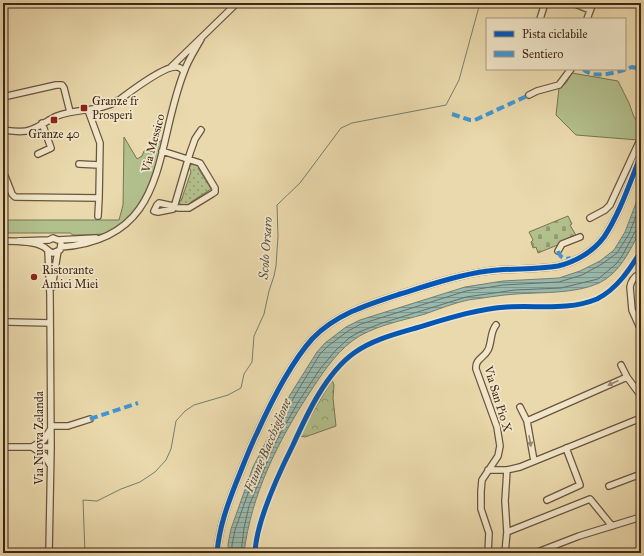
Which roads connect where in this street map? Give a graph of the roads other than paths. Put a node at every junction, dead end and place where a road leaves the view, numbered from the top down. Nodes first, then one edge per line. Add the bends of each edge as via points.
1 (237, 3) edge
2 (545, 3) edge
3 (573, 3) edge
4 (593, 3) edge
5 (590, 10) junction
6 (540, 18) edge
7 (587, 18) edge
8 (201, 39) junction
9 (168, 69) junction
10 (570, 70) edge
11 (184, 72) junction
12 (529, 95) dead end
13 (3, 97) edge
14 (88, 110) junction
15 (70, 112) junction
16 (42, 123) junction
17 (3, 130) edge
18 (201, 130) dead end
19 (641, 138) edge
20 (162, 151) junction
21 (38, 154) dead end
22 (641, 155) edge
23 (188, 160) junction
24 (79, 164) dead end
25 (99, 165) junction
26 (3, 174) edge
27 (99, 198) junction
28 (98, 216) dead end
29 (590, 218) dead end
30 (105, 237) junction
31 (580, 237) dead end
32 (49, 240) junction
33 (58, 240) junction
34 (3, 241) edge
35 (19, 241) junction
36 (60, 249) junction
37 (47, 250) junction
38 (558, 251) dead end
39 (57, 261) junction
40 (49, 262) junction
41 (640, 273) edge
42 (50, 295) junction
43 (641, 313) edge
44 (634, 315) junction
45 (9, 322) dead end
46 (50, 323) junction
47 (496, 325) dead end
48 (641, 330) edge
49 (621, 365) dead end
50 (627, 377) junction
51 (641, 396) edge
52 (520, 407) dead end
53 (641, 418) edge
54 (90, 419) dead end
55 (527, 421) junction
56 (51, 427) junction
57 (3, 447) edge
58 (32, 447) junction
59 (51, 447) junction
60 (566, 448) junction
61 (534, 461) junction
62 (50, 466) junction
63 (488, 470) junction
64 (507, 470) junction
65 (641, 474) edge
66 (609, 486) dead end
67 (547, 500) dead end
68 (641, 517) edge
69 (612, 526) junction
70 (507, 532) junction
71 (49, 553) edge
72 (217, 553) edge
73 (488, 553) edge
74 (505, 553) edge
75 (535, 553) edge

1 - 8 street
2 - 6 street
3 - 5 street
4 - 5 street
5 - 7 street
8 - 9 street
8 - 11 street, Via Messico
9 - 11 street via 175,66
9 - 14 street via 146,80 108,106
10 - 12 street via 558,85
11 - 20 street, Via Messico
13 - 15 street via 62,85
14 - 15 street
14 - 25 street via 100,143
15 - 16 street
16 - 17 street via 30,130
16 - 21 street via 51,148
18 - 23 street
19 - 29 street via 610,205
20 - 23 street
20 - 30 street, Via Messico via 152,186 141,208 125,224
22 - 72 street via 613,221 603,238 583,256 548,268 505,269 418,288 343,316 313,338 286,377 252,443 224,517
23 - 23 street via 200,163 216,190 189,208 175,207
24 - 25 street
25 - 27 street
26 - 27 street via 12,194 17,198
27 - 28 street
30 - 33 street, Via Messico
30 - 36 street, Via Messico
31 - 38 street via 562,244
32 - 33 street, Via Messico
32 - 35 street, Via Messico
32 - 37 street
33 - 36 street
34 - 35 street, Via Messico
35 - 37 street, Via Messico via 41,245
36 - 37 street, Via Messico via 53,253
36 - 39 street, Via Nuova Zelanda
37 - 40 street, Via Nuova Zelanda
39 - 40 street via 51,264
39 - 42 street, Via Nuova Zelanda
40 - 42 street, Via Nuova Zelanda
41 - 44 street via 630,287
42 - 46 street, Via Nuova Zelanda
43 - 44 street
44 - 48 street
45 - 46 street
46 - 56 street, Via Nuova Zelanda
47 - 63 street, Via San Pio X via 487,353 475,364 497,428 500,446 498,456
49 - 50 street
50 - 51 street
50 -> 55 street
52 - 55 street
53 - 60 street
54 - 56 street via 68,426
55 -> 61 street
56 - 58 street via 44,440
56 - 59 street, Via Nuova Zelanda
57 - 58 street
58 - 59 street
58 - 62 street via 45,456
59 - 62 street, Via Nuova Zelanda
60 - 61 street
60 - 67 street via 580,485
61 - 64 street
62 - 71 street, Via Nuova Zelanda
63 - 64 street
63 - 73 street, Via San Pio X via 482,480 480,501 489,533
64 - 70 street
65 - 66 street
68 - 69 street
69 - 70 street via 590,499
69 - 75 street
70 - 74 street

